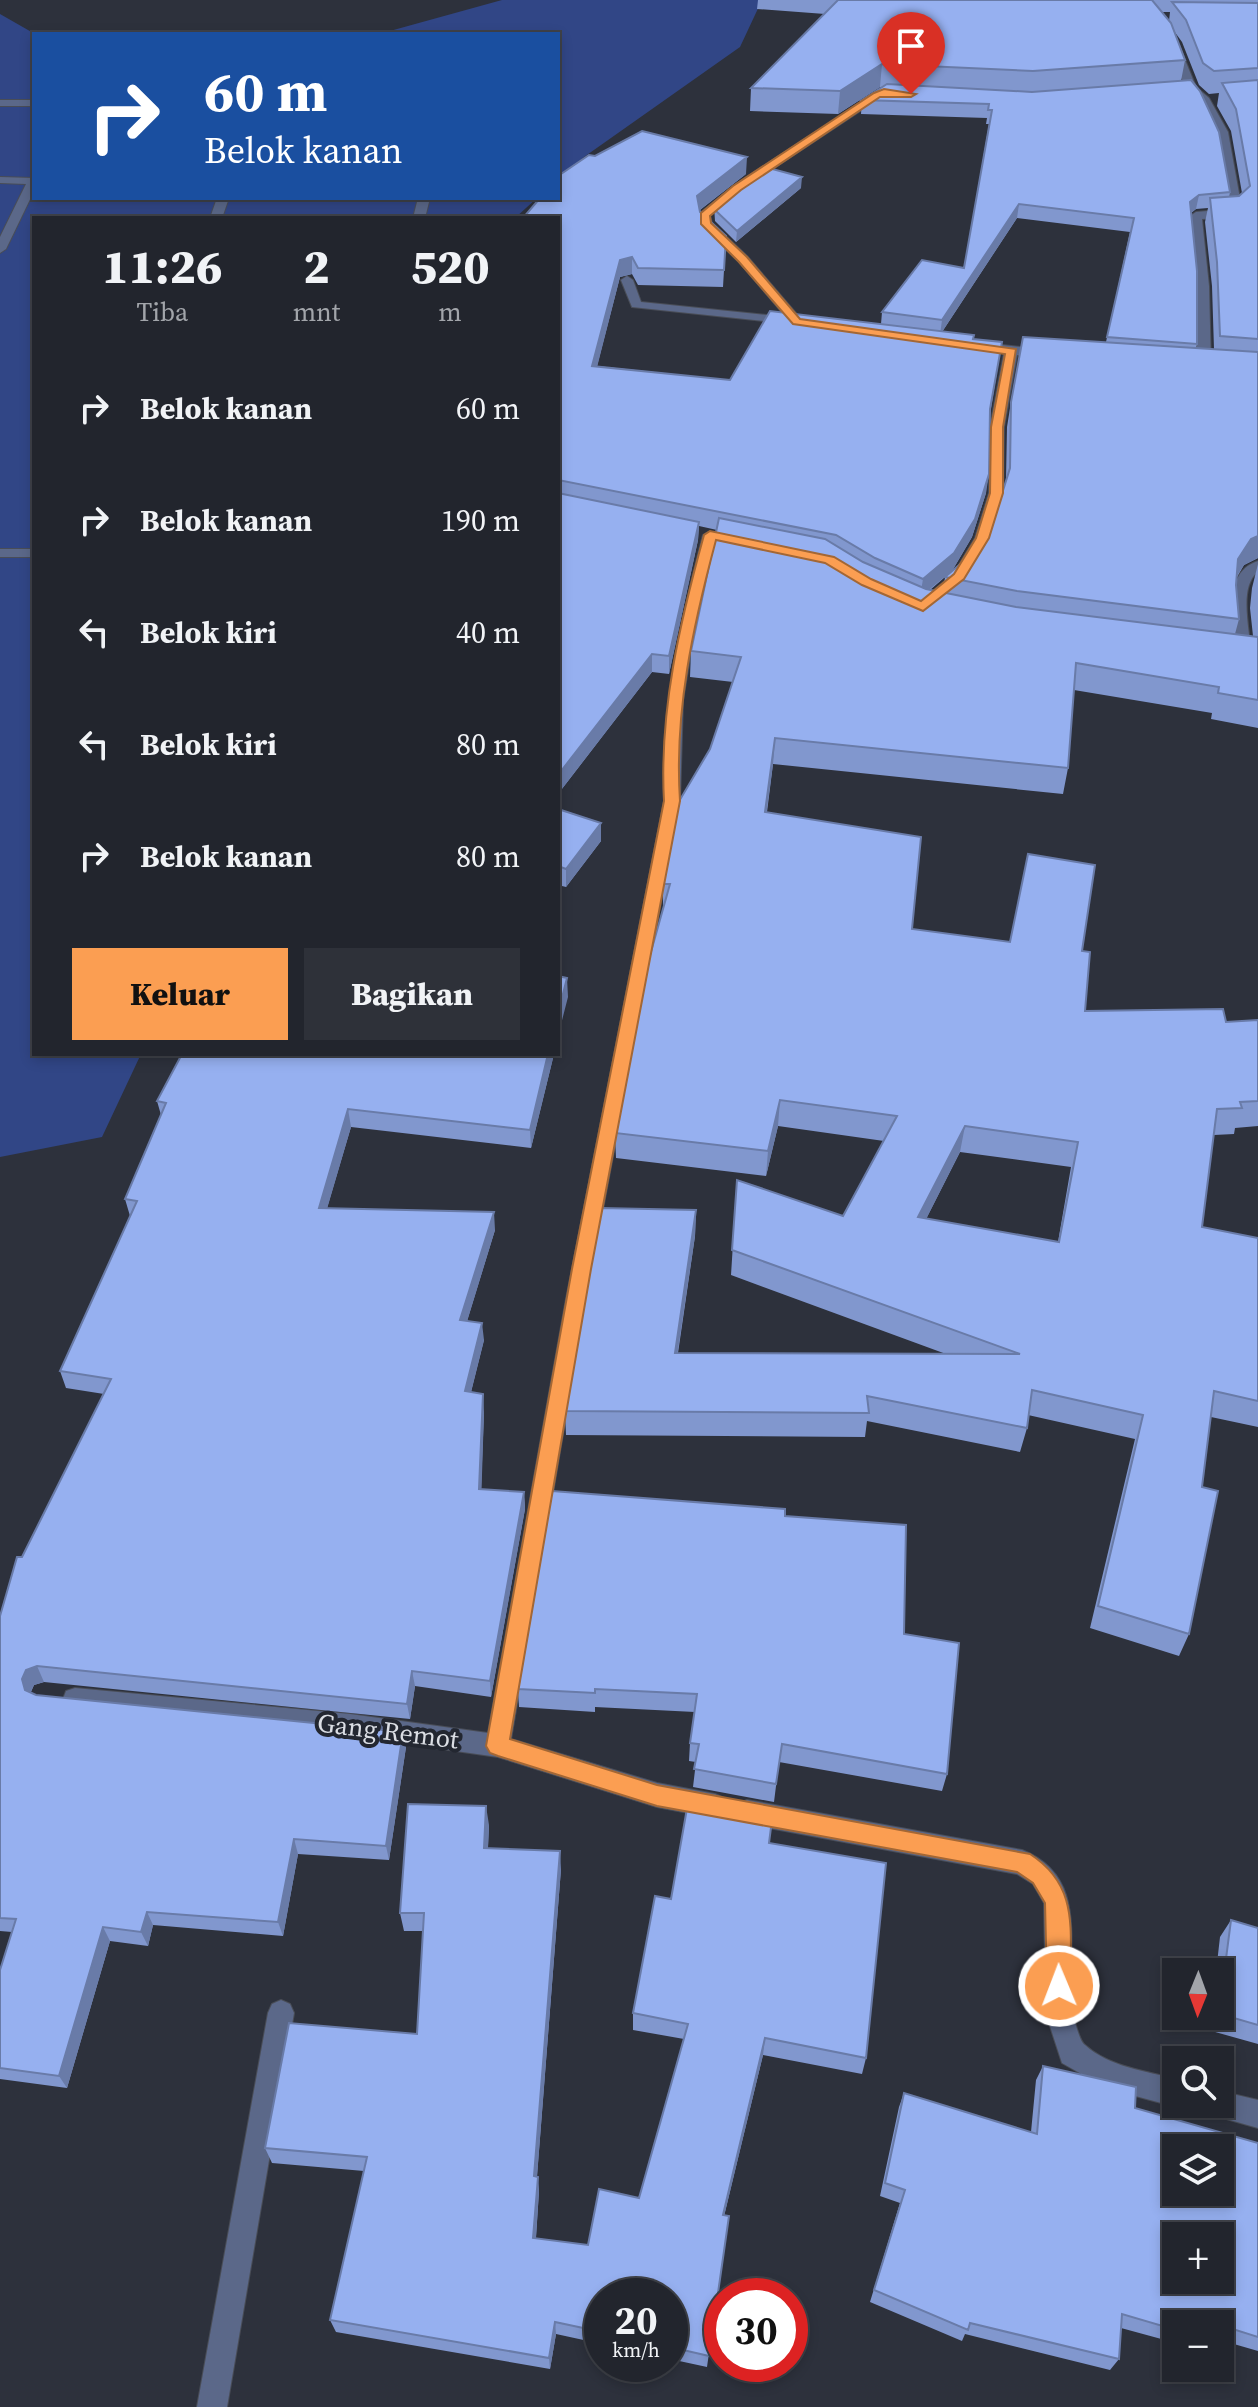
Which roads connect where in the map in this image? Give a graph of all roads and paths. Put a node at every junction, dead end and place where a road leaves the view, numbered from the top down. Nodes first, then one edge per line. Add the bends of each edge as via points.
1 (1164, 30) edge
2 (898, 93) edge
3 (1220, 99) edge
4 (1205, 100) junction
5 (0, 103) edge
6 (32, 103) edge
7 (0, 180) edge
8 (32, 181) edge
9 (32, 185) edge
10 (0, 249) edge
11 (627, 280) edge
12 (797, 322) junction
13 (812, 324) edge
14 (965, 345) edge
15 (1011, 351) junction
16 (1056, 354) edge
17 (1190, 363) edge
18 (711, 535) edge
19 (0, 553) edge
20 (32, 553) edge
21 (1258, 565) edge
22 (923, 606) edge
23 (1243, 653) edge
24 (44, 1696) edge
25 (498, 1746) junction
26 (281, 2013) dead end
27 (1162, 2089) edge
28 (1234, 2108) edge
29 (1258, 2114) edge
30 (212, 2407) edge

1 - 4 street via 1174,43 1185,88
2 - 12 street via 877,95 704,215 706,224
3 - 4 street
4 - 17 street via 1222,132 1236,210 1196,216 1211,365
5 - 6 street
7 - 8 street
9 - 10 street
11 - 12 street via 636,304 644,306
12 - 13 street
14 - 15 street
15 - 16 street
15 - 22 street via 997,427 996,493 982,538 960,576
18 - 25 street via 673,710 672,801
19 - 20 street
21 - 23 street via 1244,575 1240,589
24 - 25 street, Gang Remot via 350,1725
25 - 27 street, Gang Remot via 657,1795 1022,1862 1042,1875 1057,1901 1059,2014 1072,2053 1106,2074
26 - 30 street
28 - 29 street

